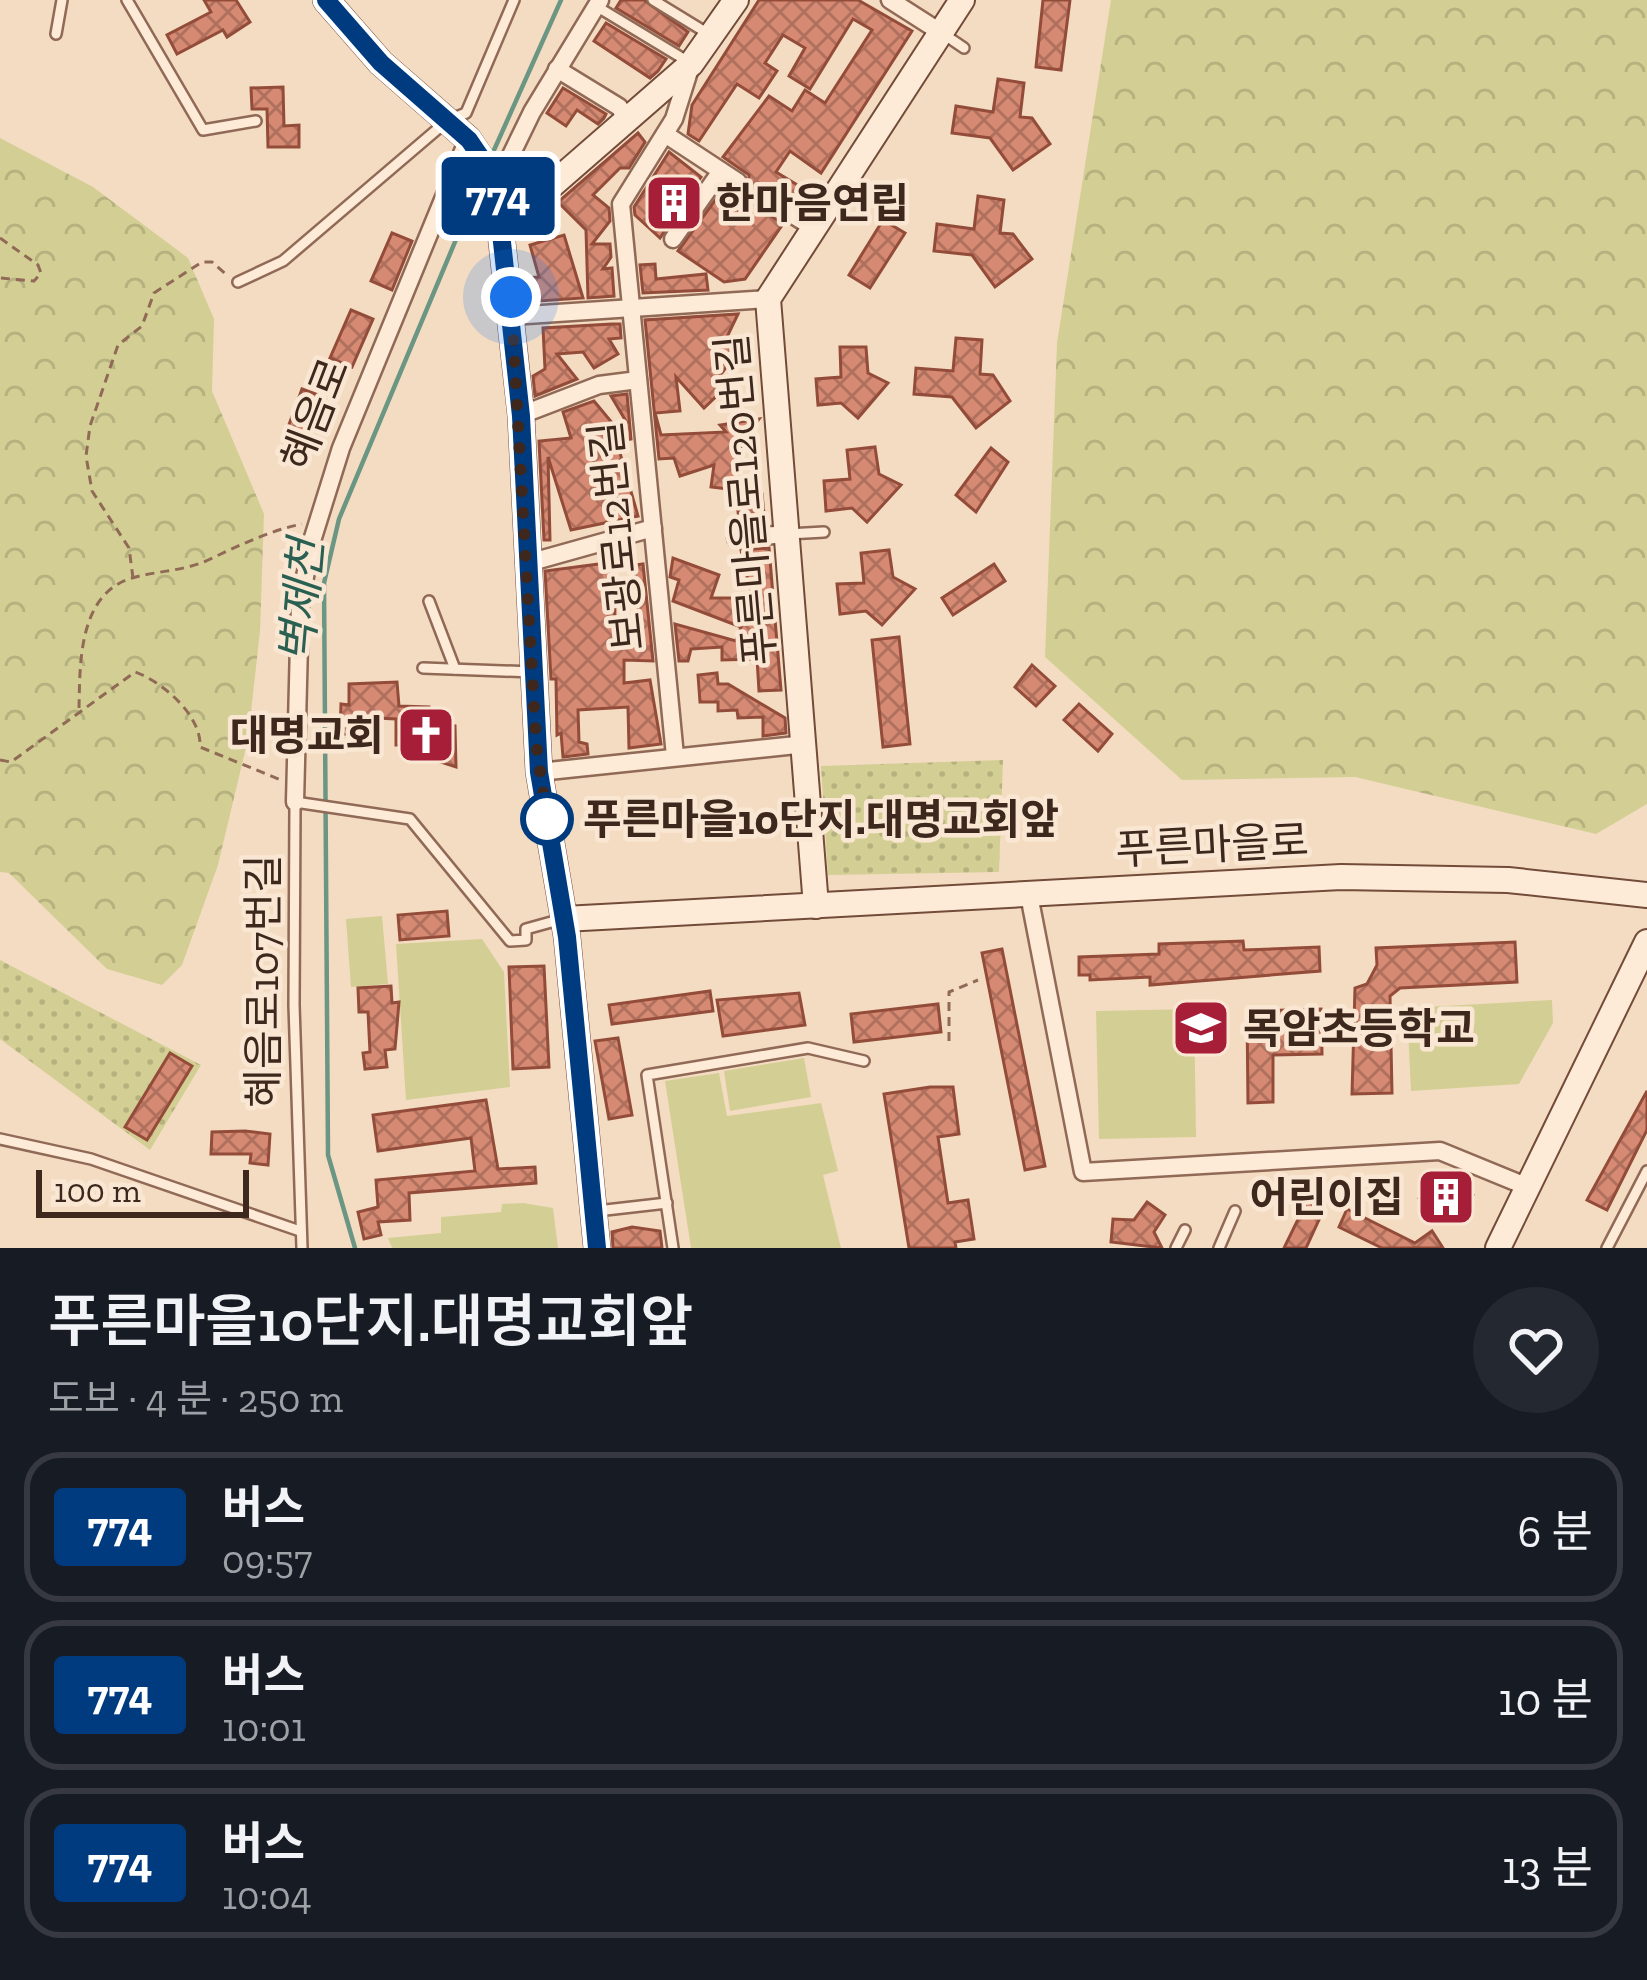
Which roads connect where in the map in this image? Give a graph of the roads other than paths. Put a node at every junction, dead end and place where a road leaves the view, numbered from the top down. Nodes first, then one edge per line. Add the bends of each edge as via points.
1 (62, 0) edge
2 (127, 0) edge
3 (326, 0) edge
4 (514, 0) edge
5 (653, 0) edge
6 (890, 0) edge
7 (962, 0) edge
8 (734, 1) edge
9 (598, 3) edge
10 (937, 30) junction
11 (56, 34) dead end
12 (711, 36) junction
13 (964, 48) dead end
14 (691, 64) junction
15 (557, 69) junction
16 (448, 121) junction
17 (629, 121) junction
18 (256, 122) dead end
19 (664, 134) junction
20 (472, 143) junction
21 (722, 171) junction
22 (495, 182) junction
23 (738, 182) dead end
24 (762, 196) dead end
25 (504, 227) junction
26 (814, 228) junction
27 (673, 239) dead end
28 (238, 282) road end
29 (768, 299) junction
30 (631, 309) junction
31 (512, 316) junction
32 (638, 380) junction
33 (521, 416) junction
34 (653, 528) junction
35 (824, 532) dead end
36 (788, 534) junction
37 (736, 538) dead end
38 (528, 563) junction
39 (429, 601) dead end
40 (423, 668) dead end
41 (455, 669) junction
42 (533, 672) junction
43 (806, 745) junction
44 (675, 756) junction
45 (539, 772) junction
46 (295, 793) junction
47 (1029, 895) junction
48 (1647, 895) edge
49 (816, 906) junction
50 (564, 919) junction
51 (1647, 942) edge
52 (864, 1060) dead end
53 (0, 1139) edge
54 (1647, 1172) edge
55 (1528, 1187) junction
56 (667, 1203) junction
57 (1235, 1211) dead end
58 (592, 1212) junction
59 (1185, 1230) dead end
60 (300, 1231) junction
61 (302, 1248) edge
62 (597, 1248) edge
63 (674, 1248) edge
64 (1175, 1248) edge
65 (1219, 1248) edge
66 (1498, 1248) edge
67 (1607, 1248) edge

1 - 11 lane
2 - 18 lane via 203,130
3 - 16 main road via 381,63
4 - 16 lane via 466,113
5 - 12 lane
6 - 10 street
7 - 10 main road, 푸른마을로120번길
8 - 12 main road
9 - 14 lane
9 - 15 street
10 - 13 lane
10 - 26 main road, 푸른마을로120번길
12 - 14 main road
14 - 17 main road
14 - 19 street, 보광로12번길
15 - 17 street via 620,107
15 - 22 street
16 - 20 main road
16 - 28 lane via 283,261
17 - 25 main road
19 - 21 street
19 - 30 street, 보광로12번길 via 621,204
20 - 22 main road
20 - 46 street, 혜음로 via 321,510 300,604
21 - 23 street
21 - 27 street
22 - 25 main road
24 - 26 street
25 - 31 main road
26 - 29 main road, 푸른마을로120번길
29 - 30 street
29 - 36 main road, 푸른마을로120번길
30 - 31 street
30 - 32 street, 보광로12번길
31 - 33 main road
32 - 33 street via 599,385
32 - 34 street, 보광로12번길
33 - 38 main road
34 - 38 street
34 - 44 street, 보광로12번길
35 - 36 lane
36 - 37 street
36 - 43 main road, 푸른마을로120번길
38 - 42 main road
39 - 41 lane
40 - 41 lane
41 - 42 lane
42 - 45 main road
43 - 44 street
43 - 49 main road, 푸른마을로120번길
44 - 45 street
45 - 50 main road
46 - 50 lane via 410,819 510,941 526,940 526,928 538,923
46 - 60 lane, 혜음로107번길
47 - 48 main road, 푸른마을로 via 1461,877
47 - 49 main road, 푸른마을로
47 - 55 street via 1083,1172 1440,1150
49 - 50 main road, 푸른마을로
50 - 58 main road
51 - 55 main road
52 - 56 lane via 808,1048 647,1076
53 - 60 lane via 91,1159
54 - 67 lane
55 - 66 main road
56 - 58 lane
56 - 63 lane
57 - 65 lane
58 - 62 main road
59 - 64 lane
60 - 61 lane, 혜음로107번길

